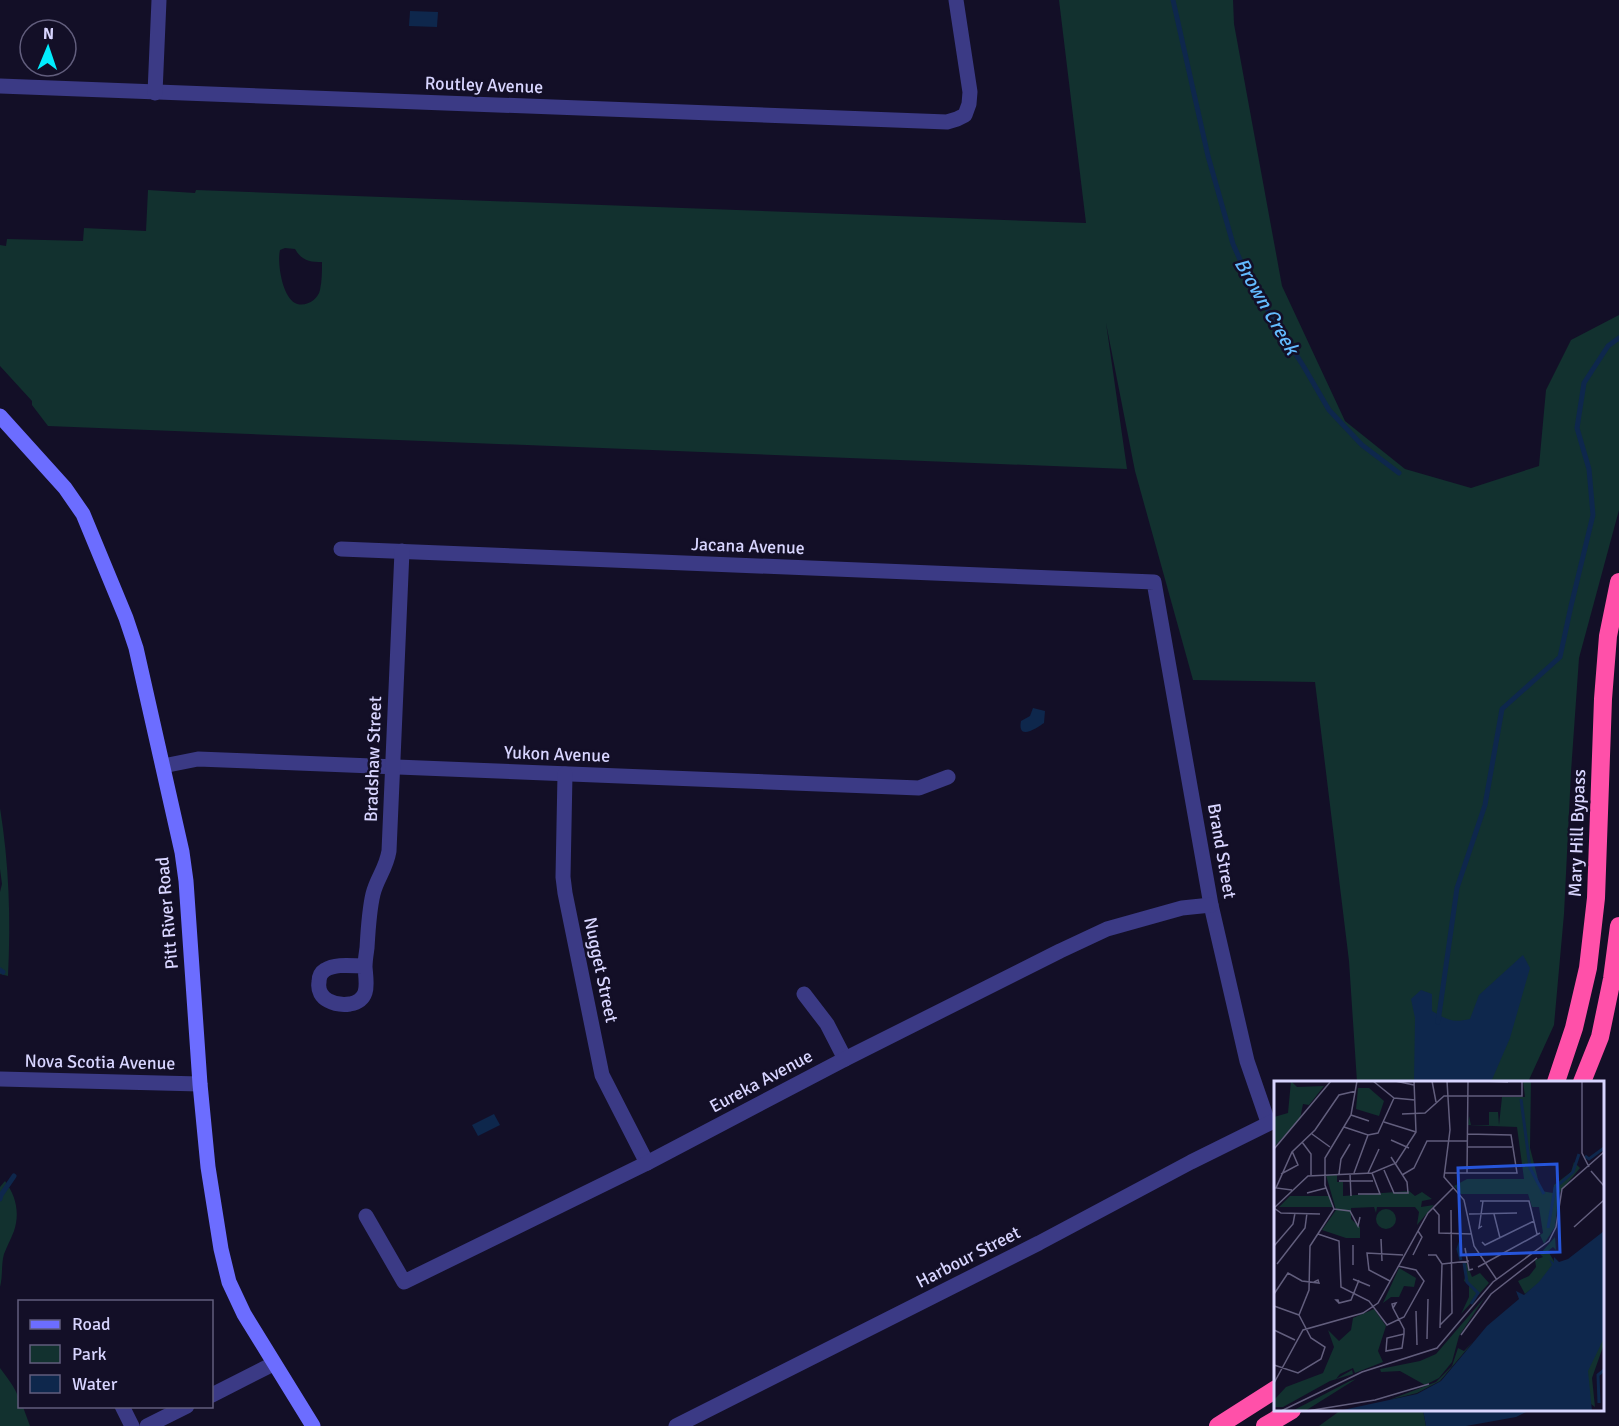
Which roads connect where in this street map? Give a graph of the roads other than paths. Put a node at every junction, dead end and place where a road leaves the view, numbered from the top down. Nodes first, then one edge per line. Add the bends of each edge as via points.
1 (159, 0) edge
2 (956, 0) edge
3 (0, 86) edge
4 (155, 93) junction
5 (0, 416) edge
6 (341, 549) dead end
7 (402, 551) junction
8 (1154, 582) joint
9 (1619, 582) edge
10 (163, 766) junction
11 (392, 768) junction
12 (565, 774) junction
13 (948, 777) dead end
14 (1211, 904) junction
15 (1619, 926) edge
16 (365, 966) dead end
17 (804, 994) dead end
18 (845, 1059) junction
19 (0, 1080) edge
20 (1557, 1081) edge
21 (1583, 1081) edge
22 (200, 1083) junction
23 (1271, 1121) edge
24 (647, 1163) junction
25 (366, 1216) dead end
26 (273, 1364) junction
27 (1274, 1390) edge
28 (213, 1394) edge
29 (123, 1408) edge
30 (185, 1408) edge
31 (1290, 1411) edge
32 (132, 1426) edge
33 (147, 1426) edge
34 (313, 1426) edge
35 (676, 1426) edge
36 (1218, 1426) edge
37 (1265, 1426) edge

1 - 4 street
2 - 4 street, Routley Avenue via 970,92 965,115 952,121
3 - 4 street, Routley Avenue
5 - 10 main road, Pitt River Road via 65,488 90,529 136,648
6 - 7 street, Jacana Avenue
7 - 8 street, Jacana Avenue
7 - 11 street, Bradshaw Street
8 - 14 street, Brand Street
9 - 20 highway, Mary Hill Bypass via 1608,636 1596,898 1588,968
10 - 11 street, Yukon Avenue via 198,759
10 - 22 main road, Pitt River Road via 186,881
11 - 12 street, Yukon Avenue
11 - 16 street, Bradshaw Street via 389,851 373,894
12 - 13 street, Yukon Avenue via 919,788
12 - 24 street, Nugget Street via 563,877 602,1075
14 - 18 street, Eureka Avenue via 1107,929
14 - 23 street, Brand Street via 1247,1061
15 - 21 highway via 1600,1037
17 - 18 street via 827,1024
18 - 24 street, Eureka Avenue
19 - 22 street, Nova Scotia Avenue
22 - 26 main road, Pitt River Road via 215,1217 229,1282
23 - 35 street, Harbour Street
24 - 25 street, Eureka Avenue via 404,1282
26 - 28 street
26 - 34 main road, Pitt River Road
27 - 36 highway
29 - 32 street
30 - 33 street
31 - 37 highway

